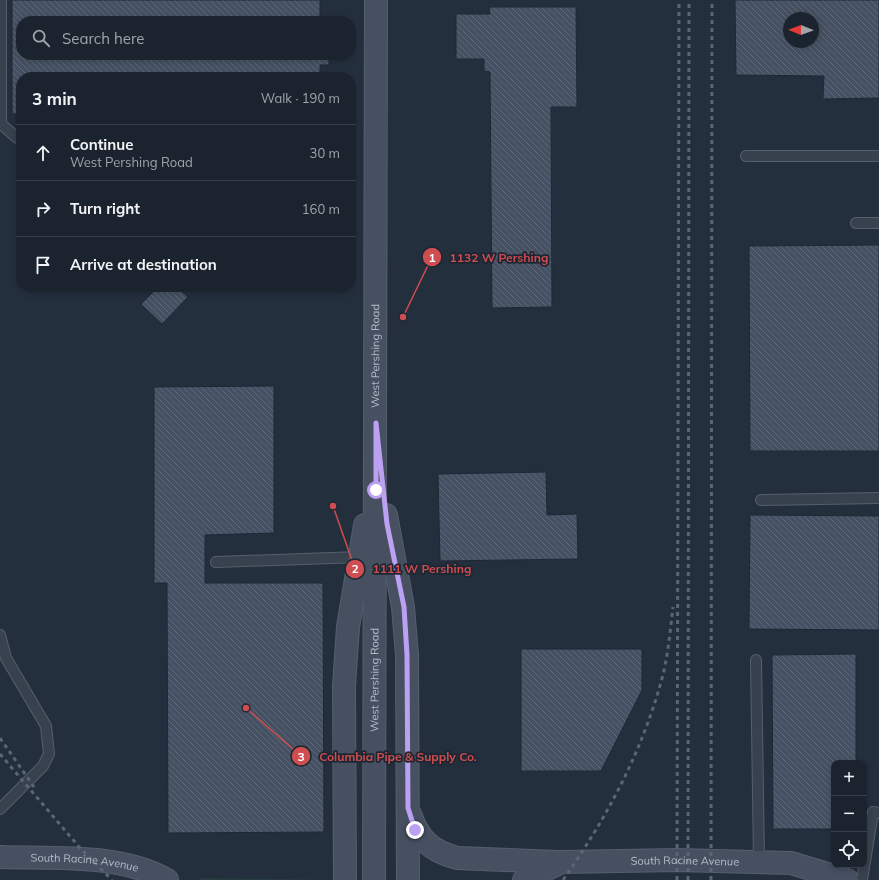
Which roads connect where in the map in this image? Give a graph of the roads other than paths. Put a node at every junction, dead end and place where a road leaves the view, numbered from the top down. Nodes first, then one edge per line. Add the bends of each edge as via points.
1 (1, 0) edge
2 (376, 0) edge
3 (16, 137) edge
4 (746, 156) dead end
5 (879, 156) edge
6 (856, 223) dead end
7 (879, 223) edge
8 (376, 423) junction
9 (879, 498) edge
10 (761, 500) dead end
11 (360, 557) junction
12 (216, 562) dead end
13 (0, 635) edge
14 (756, 660) dead end
15 (408, 808) junction
16 (0, 809) edge
17 (879, 812) edge
18 (0, 857) edge
19 (759, 861) junction
20 (562, 862) junction
21 (167, 880) edge
22 (345, 880) edge
23 (374, 880) edge
24 (408, 880) edge
25 (524, 880) edge
26 (847, 880) edge
27 (862, 880) edge

1 - 3 lane via 1,124
2 - 8 main road, West Pershing Road
4 - 5 lane
6 - 7 lane
8 - 11 main road
8 - 15 main road via 387,524 404,607 407,655
8 - 23 main road, West Pershing Road
9 - 10 lane
11 - 12 lane
11 - 22 main road via 348,627 344,686
13 - 16 lane via 6,658 46,726 49,754 43,766
14 - 19 lane
15 - 20 main road via 415,830 426,843 442,854 458,858
15 - 24 main road
17 - 27 lane via 873,812
18 - 21 main road, South Racine Avenue via 91,860 123,864
19 - 20 main road, South Racine Avenue
19 - 26 main road, South Racine Avenue via 791,863
20 - 25 main road, South Racine Avenue

